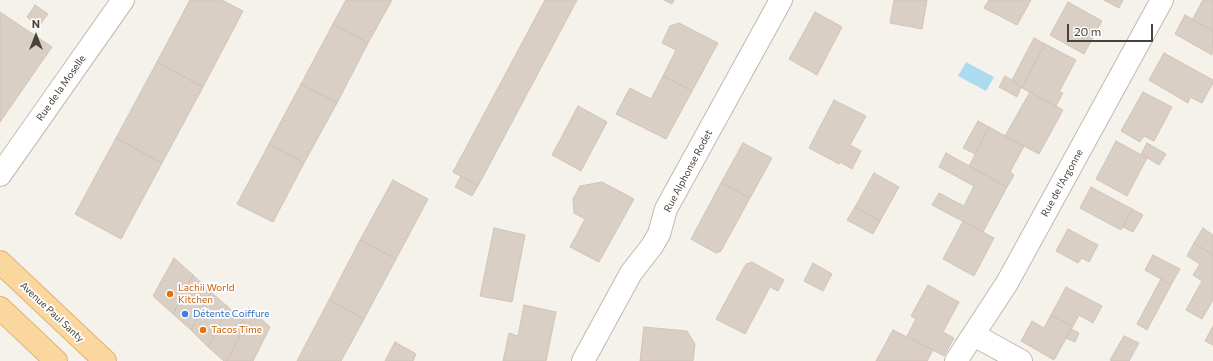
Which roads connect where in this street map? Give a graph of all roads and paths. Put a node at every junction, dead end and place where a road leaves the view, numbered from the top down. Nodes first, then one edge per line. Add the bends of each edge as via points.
1 (123, 0) edge
2 (781, 0) edge
3 (1162, 0) edge
4 (0, 175) edge
5 (0, 262) edge
6 (0, 308) edge
7 (974, 335) junction
8 (56, 361) edge
9 (105, 361) edge
10 (583, 361) edge
11 (956, 361) edge
12 (1021, 361) edge

1 - 4 street, Rue de la Moselle
2 - 10 street, Rue Alphonse Rodet via 666,209 659,234 632,272
3 - 7 street, Rue de l'Argonne via 1008,283
5 - 9 main road, Avenue Paul Santy
6 - 8 main road
7 - 11 street, Rue de l'Argonne
7 - 12 street

